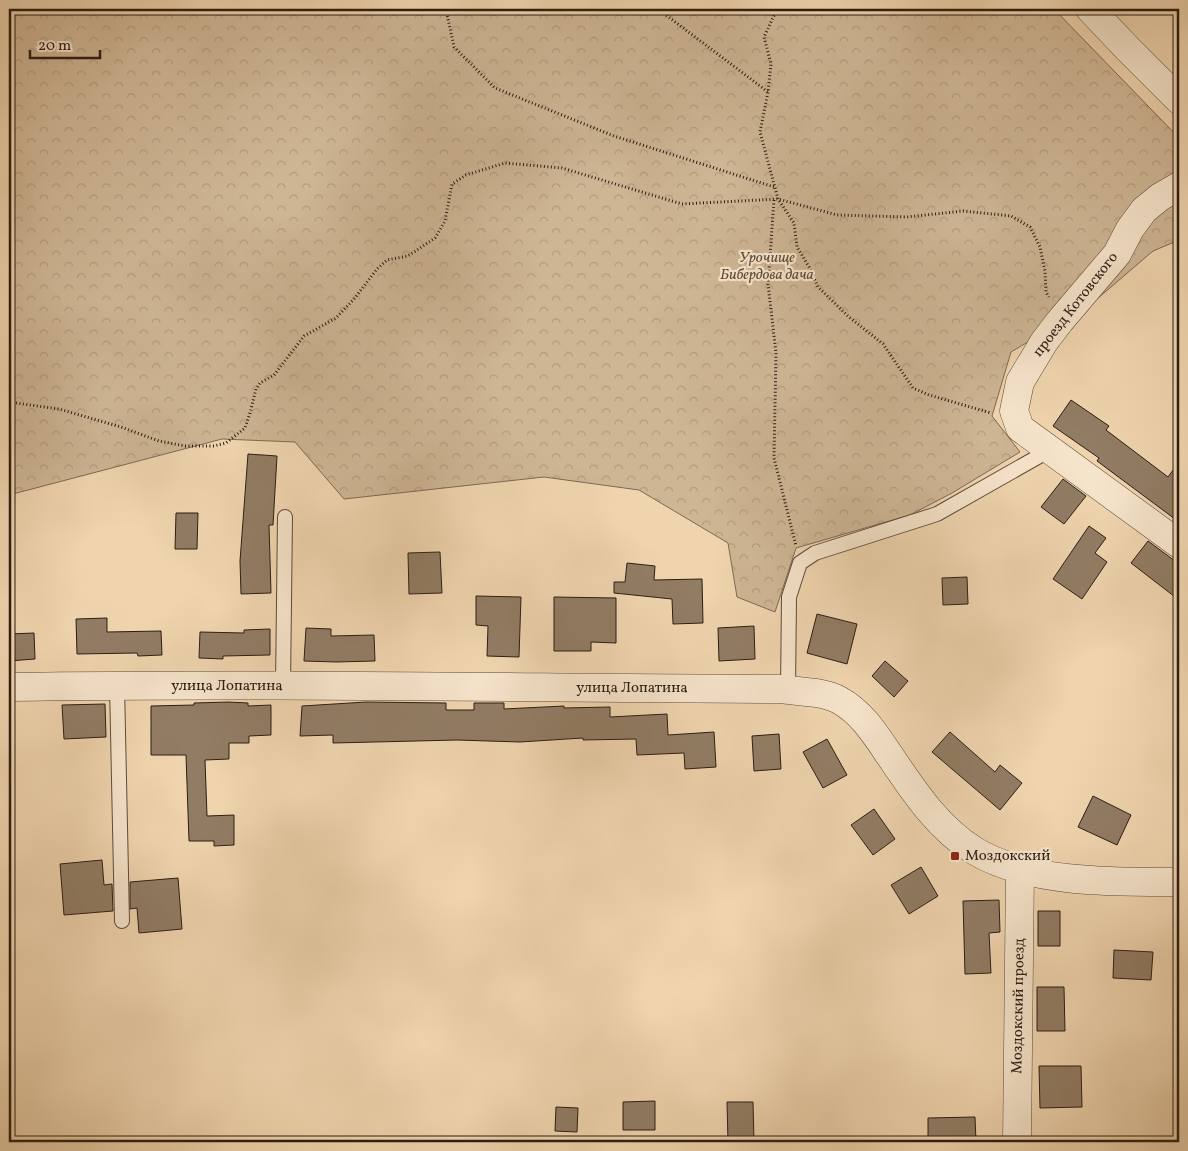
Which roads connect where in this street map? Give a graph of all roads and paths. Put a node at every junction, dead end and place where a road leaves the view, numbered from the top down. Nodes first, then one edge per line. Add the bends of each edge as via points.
1 (446, 9) edge
2 (658, 9) edge
3 (777, 9) edge
4 (1090, 9) edge
5 (768, 92) junction
6 (1179, 100) edge
7 (1179, 186) edge
8 (774, 187) junction
9 (776, 199) junction
10 (1066, 313) junction
11 (9, 402) edge
12 (1018, 422) junction
13 (1050, 450) junction
14 (285, 517) dead end
15 (1179, 544) edge
16 (800, 563) junction
17 (117, 686) junction
18 (283, 686) junction
19 (9, 687) edge
20 (788, 690) junction
21 (1020, 869) junction
22 (1179, 882) edge
23 (122, 921) dead end
24 (1017, 1142) edge

1 - 8 path via 454,47 495,88 614,136
2 - 5 path
3 - 5 path via 764,37 771,64
4 - 6 street
5 - 8 path via 760,132
7 - 10 street, проезд Котовского via 1144,210 1117,254
8 - 9 path
9 - 10 path via 837,215 907,217 963,211 1011,216 1030,227 1040,247 1046,292 1055,308
9 - 11 path via 682,204 562,168 505,163 466,175 452,184 444,221 435,238 408,256 388,260 336,318 304,336 274,375 260,383 245,428 226,443 185,446 159,441 59,409
9 - 12 path via 794,223 797,247 818,287 883,344 913,388
9 - 16 path via 768,284 776,353 774,458
10 - 12 street, проезд Котовского via 1020,382 1014,411
12 - 13 street via 1020,428
13 - 15 street
13 - 16 lane via 937,514 815,553
14 - 18 lane
16 - 20 lane via 789,597
17 - 18 street, улица Лопатина
17 - 19 street, улица Лопатина
17 - 23 lane
18 - 20 street, улица Лопатина
20 - 21 street, улица Лопатина via 838,699 856,711 935,816 956,837 996,862
21 - 22 street, улица Лопатина via 1088,880
21 - 24 street, Моздокский проезд

